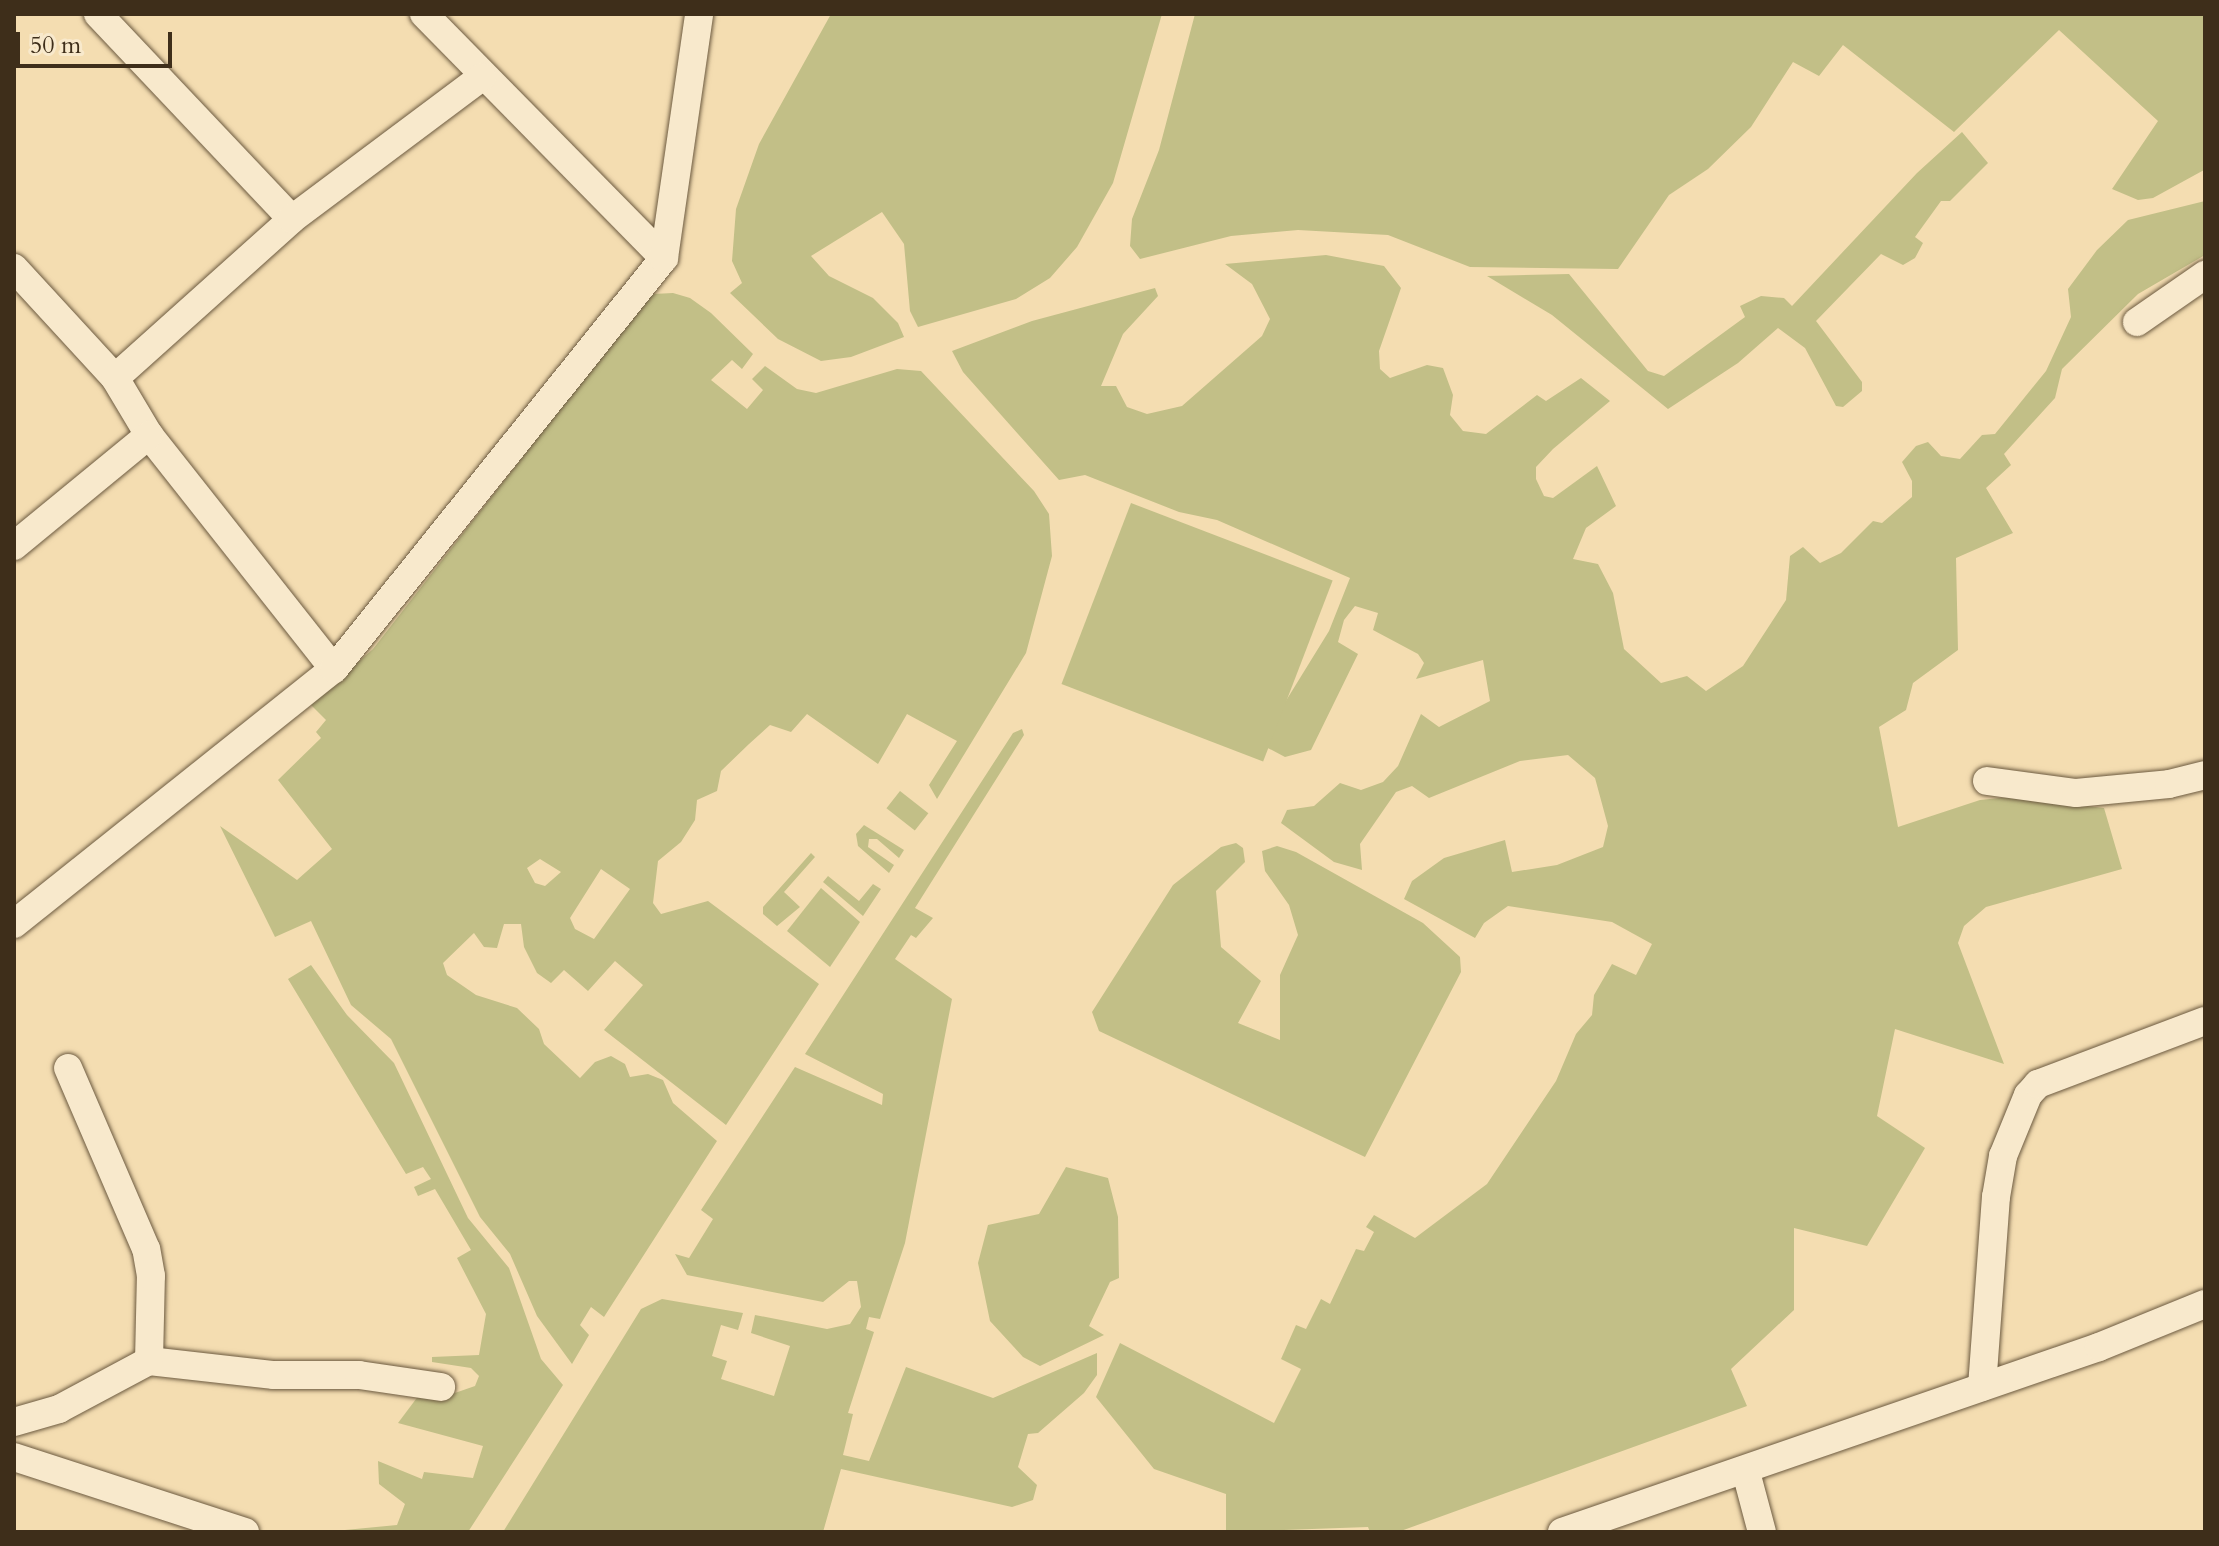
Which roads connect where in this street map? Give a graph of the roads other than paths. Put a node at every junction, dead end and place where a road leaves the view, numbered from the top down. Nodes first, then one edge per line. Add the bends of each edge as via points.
1 (98, 14) edge
2 (424, 14) edge
3 (699, 14) edge
4 (482, 77) junction
5 (292, 219) junction
6 (664, 258) junction
7 (14, 268) edge
8 (2205, 275) edge
9 (2137, 322) dead end
10 (115, 378) junction
11 (149, 435) junction
12 (14, 546) edge
13 (334, 669) junction
14 (2205, 775) edge
15 (1987, 781) dead end
16 (14, 924) edge
17 (2205, 1021) edge
18 (68, 1068) dead end
19 (2205, 1304) edge
20 (149, 1361) junction
21 (441, 1387) dead end
22 (1982, 1387) junction
23 (14, 1422) edge
24 (14, 1457) edge
25 (1746, 1472) junction
26 (245, 1532) edge
27 (1562, 1532) edge
28 (1762, 1532) edge

1 - 5 street
2 - 4 street
3 - 6 street
4 - 5 street
4 - 6 street
5 - 10 street
6 - 13 street
7 - 10 street
8 - 9 street
10 - 11 street
11 - 12 street
11 - 13 street
13 - 16 street
14 - 15 street via 2076,793
17 - 22 street via 2038,1084 2028,1095 2003,1156 1996,1197
18 - 20 street via 146,1249 151,1276
19 - 22 street
20 - 21 street via 274,1375 359,1375
20 - 23 street via 59,1409
22 - 25 street
24 - 26 street
25 - 27 street
25 - 28 street

